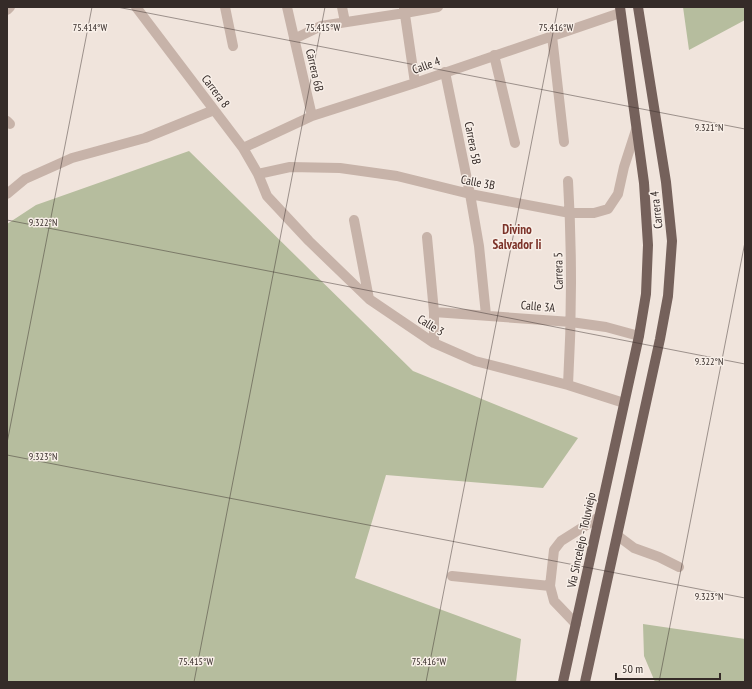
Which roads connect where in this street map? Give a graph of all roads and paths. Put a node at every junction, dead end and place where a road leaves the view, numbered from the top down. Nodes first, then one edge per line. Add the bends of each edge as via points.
1 (10, 7) edge
2 (136, 7) edge
3 (225, 7) edge
4 (286, 7) edge
5 (342, 7) edge
6 (438, 7) edge
7 (638, 7) edge
8 (7, 10) edge
9 (404, 10) edge
10 (620, 10) edge
11 (345, 22) junction
12 (552, 36) junction
13 (294, 39) junction
14 (233, 46) dead end
15 (494, 55) junction
16 (445, 72) junction
17 (416, 83) junction
18 (214, 110) junction
19 (312, 116) junction
20 (636, 130) junction
21 (564, 142) dead end
22 (515, 143) dead end
23 (243, 148) junction
24 (258, 174) junction
25 (568, 181) dead end
26 (7, 194) edge
27 (470, 194) junction
28 (266, 196) joint
29 (570, 214) junction
30 (354, 220) dead end
31 (427, 237) dead end
32 (369, 299) junction
33 (434, 312) junction
34 (486, 315) junction
35 (571, 322) junction
36 (639, 336) junction
37 (434, 343) junction
38 (568, 385) junction
39 (624, 403) junction
40 (599, 516) junction
41 (618, 536) junction
42 (679, 568) dead end
43 (452, 576) dead end
44 (550, 586) junction
45 (576, 624) junction
46 (563, 682) edge
47 (585, 682) edge

1 - 8 street
2 - 18 street, Carrera 8
3 - 14 street
4 - 13 street, Carrera 6B
5 - 11 street
6 - 9 street
7 - 41 main road, Carrera 4 via 666,182 672,241 668,296
9 - 11 street
9 - 17 street
10 - 12 street, Calle 4
10 - 20 main road, Carrera 4
11 - 13 street via 321,26
12 - 15 street, Calle 4
12 - 21 street
13 - 19 street, Carrera 6B
15 - 16 street, Calle 4
15 - 22 street
16 - 17 street, Calle 4
16 - 27 street, Carrera 5B
17 - 19 street, Calle 4
18 - 23 street, Carrera 8
18 - 26 street via 145,138 72,158 25,179
19 - 23 street, Calle 4
20 - 29 street, Calle 3B via 618,194 608,209 594,214
20 - 36 main road, Carrera 4 via 644,183 648,245 646,294
23 - 24 street, Carrera 8
24 - 27 street, Calle 3B via 290,167 340,168 397,176
24 - 28 street, Carrera 8
25 - 29 street, Carrera 5
27 - 29 street, Calle 3B
27 - 34 street, Carrera 5B via 479,246
28 - 32 street, Calle 3
29 - 35 street, Carrera 5
30 - 32 street
31 - 33 street
32 - 37 street, Calle 3
33 - 34 street, Calle 3A
33 - 37 street
34 - 35 street, Calle 3A
35 - 36 street, Calle 3A via 606,327
35 - 38 street, Carrera 5
36 - 39 main road, Carrera 4
37 - 38 street, Calle 3 via 475,361
38 - 39 street, Calle 3
39 - 40 main road, Vía Sincelejo - Toluviejo
40 - 44 street via 560,541 554,550
40 - 45 main road, Vía Sincelejo - Toluviejo
41 - 42 street via 634,548
41 - 47 main road
43 - 44 street
44 - 45 street via 554,601
45 - 46 main road, Vía Sincelejo - Toluviejo

